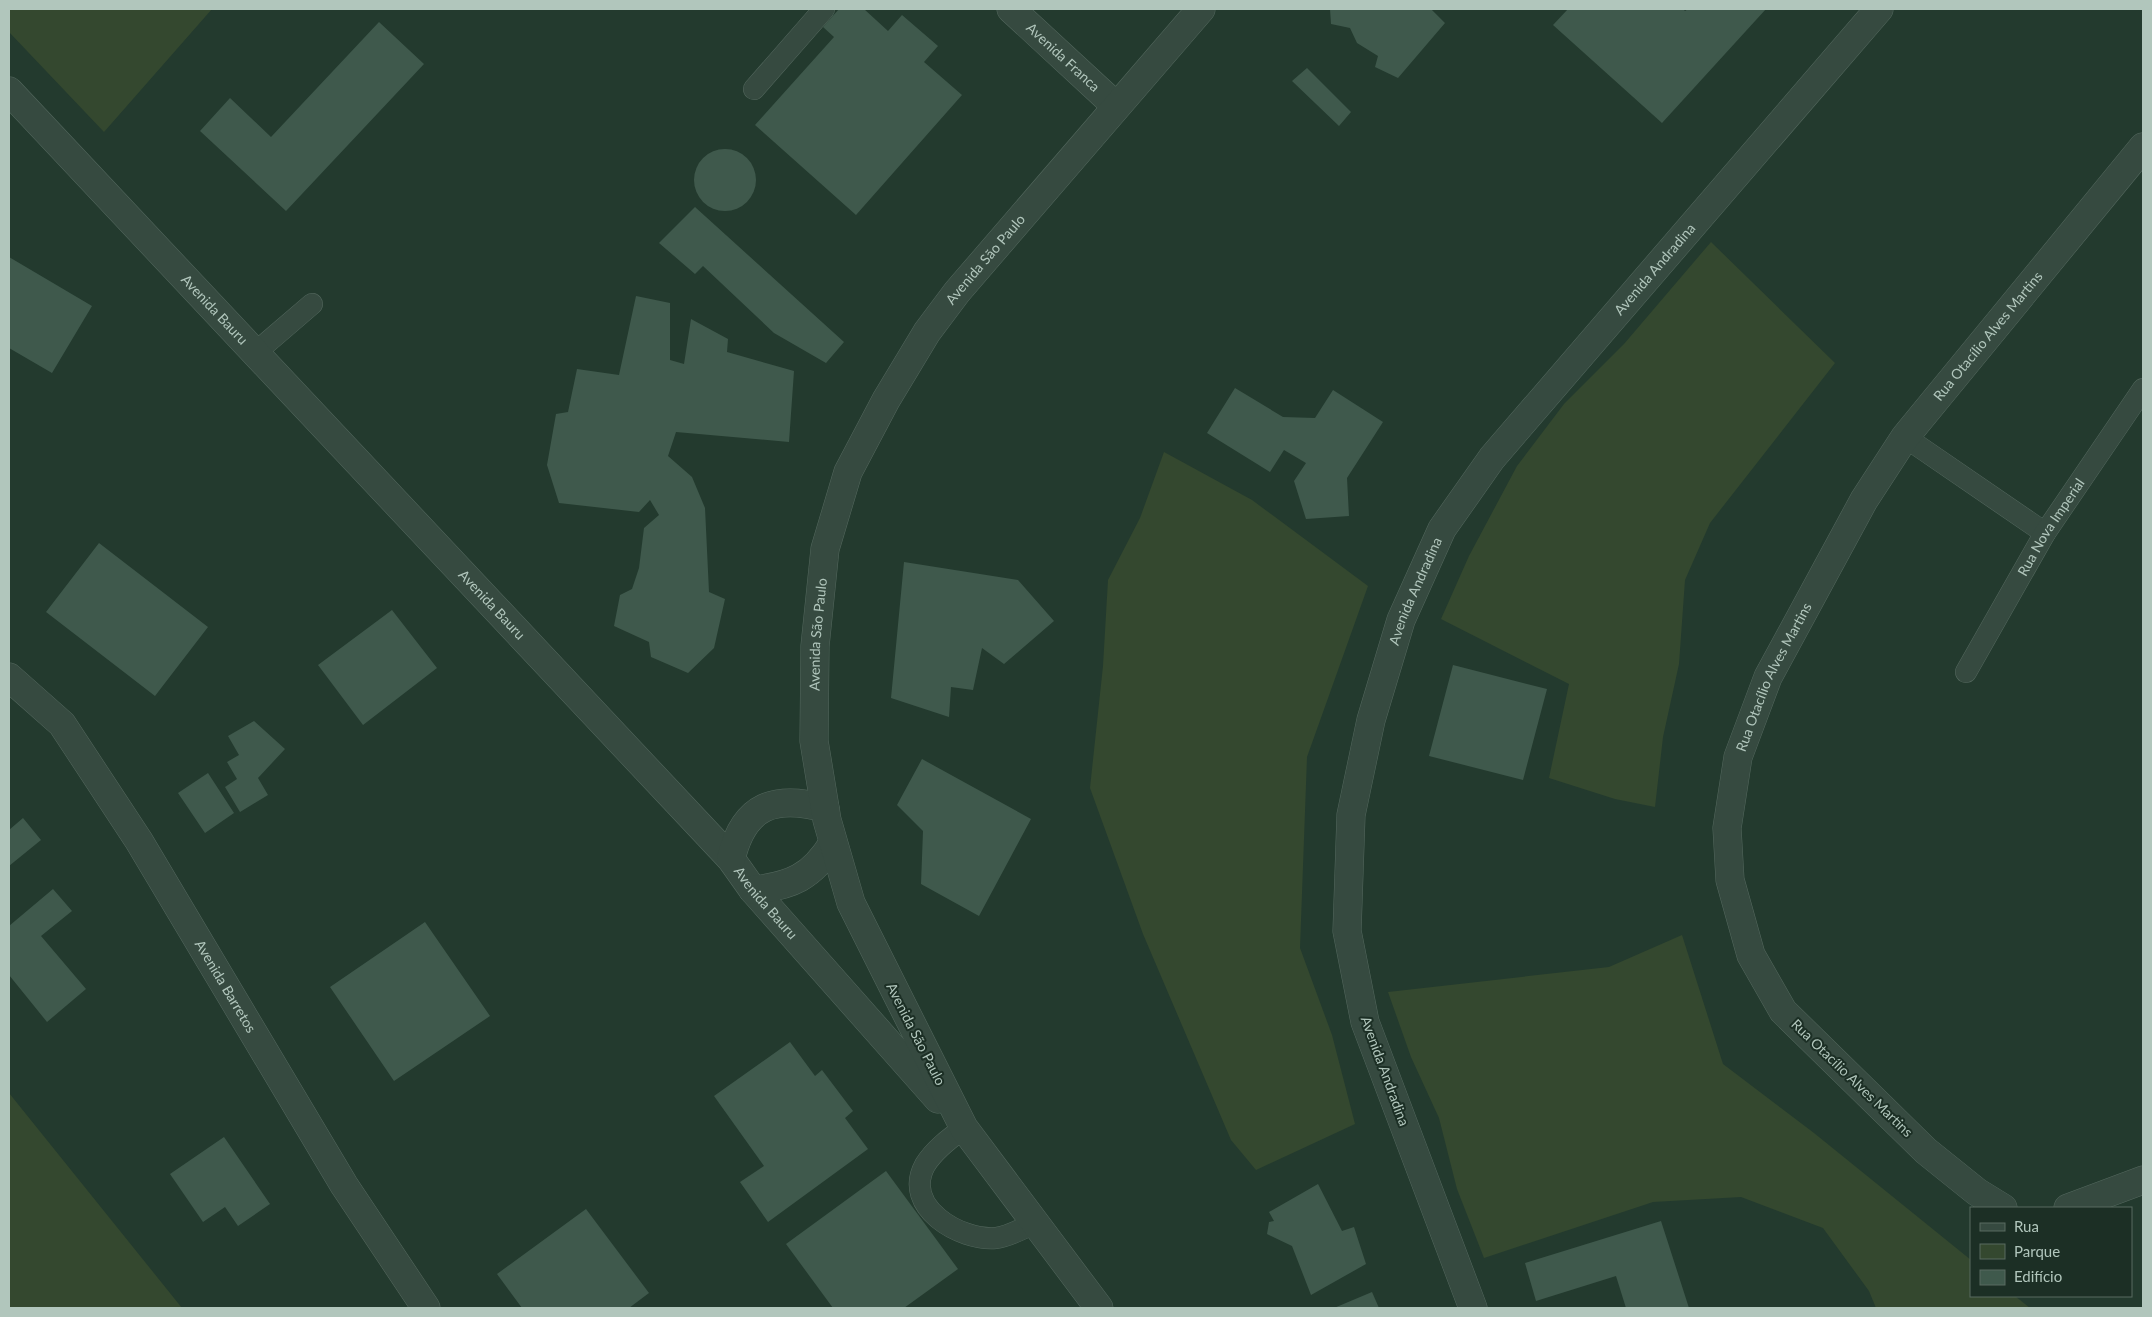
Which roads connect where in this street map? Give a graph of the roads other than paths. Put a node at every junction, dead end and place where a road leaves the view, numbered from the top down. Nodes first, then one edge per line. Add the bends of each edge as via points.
1 (824, 9) edge
2 (1011, 9) edge
3 (1201, 9) edge
4 (1880, 9) edge
5 (754, 89) dead end
6 (9, 91) edge
7 (1116, 106) junction
8 (2143, 147) edge
9 (312, 304) dead end
10 (255, 353) junction
11 (2143, 388) edge
12 (1905, 437) junction
13 (2045, 533) junction
14 (1966, 672) dead end
15 (9, 678) edge
16 (825, 808) junction
17 (833, 844) junction
18 (731, 858) junction
19 (753, 890) junction
20 (964, 1128) junction
21 (2143, 1180) edge
22 (2001, 1207) edge
23 (2071, 1207) edge
24 (1035, 1223) junction
25 (426, 1308) edge
26 (1099, 1308) edge
27 (1474, 1308) edge

1 - 5 lane
2 - 7 street, Avenida Franca
3 - 7 street, Avenida São Paulo
4 - 27 street, Avenida Andradina via 1492,458 1442,529 1401,620 1371,720 1351,815 1347,931 1365,1022
6 - 10 street, Avenida Bauru
7 - 16 street, Avenida São Paulo via 957,292 927,332 848,472 825,549 815,646 814,741
8 - 12 street, Rua Otacílio Alves Martins
9 - 10 lane
10 - 18 street, Avenida Bauru
11 - 13 lane, Rua Nova Imperial
12 - 13 lane
12 - 22 street, Rua Otacílio Alves Martins via 1864,500 1768,676 1738,757 1727,828 1730,880 1751,955 1783,1011 1926,1151
13 - 14 lane, Rua Nova Imperial
15 - 25 street, Avenida Barretos via 68,732 139,841 344,1185
16 - 17 street, Avenida São Paulo
16 - 18 street via 800,802 777,803 761,810 745,823 735,840
17 - 19 street via 808,874 787,885
17 - 20 street, Avenida São Paulo via 851,903
18 - 19 street, Avenida Bauru
19 - 20 street, Avenida Bauru
20 - 24 street, Avenida São Paulo
20 - 24 lane via 943,1143 925,1165 919,1185 926,1208 949,1227 974,1237 997,1239
21 - 23 street
24 - 26 street, Avenida São Paulo

